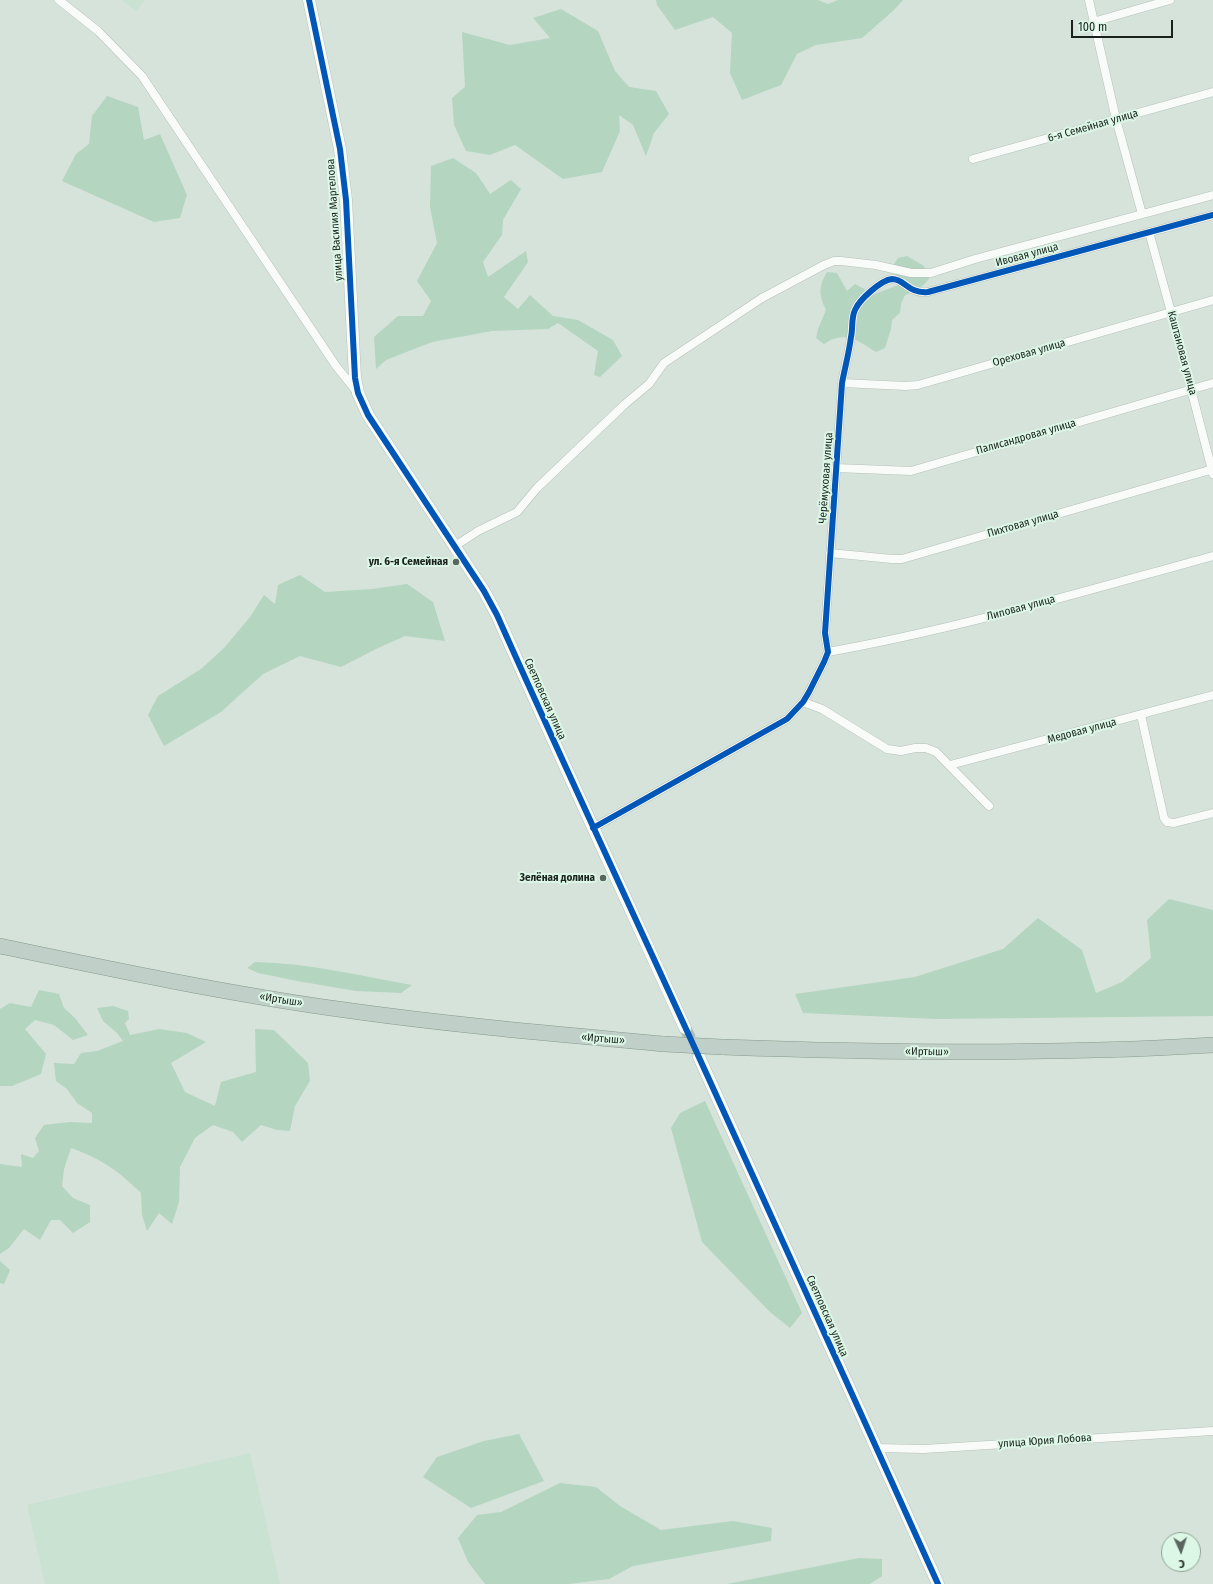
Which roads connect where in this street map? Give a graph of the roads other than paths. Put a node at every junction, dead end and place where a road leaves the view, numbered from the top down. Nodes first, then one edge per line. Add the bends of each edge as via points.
1 (59, 0) edge
2 (309, 0) edge
3 (1089, 0) edge
4 (1170, 0) edge
5 (1093, 22) junction
6 (1213, 92) edge
7 (1116, 119) junction
8 (973, 159) dead end
9 (1213, 195) edge
10 (1142, 214) junction
11 (1213, 215) edge
12 (1149, 232) junction
13 (1213, 300) edge
14 (857, 306) joint
15 (1171, 312) junction
16 (842, 383) junction
17 (1213, 383) edge
18 (1192, 389) junction
19 (358, 393) junction
20 (836, 468) junction
21 (1213, 471) edge
22 (455, 546) junction
23 (830, 553) junction
24 (1213, 556) edge
25 (828, 652) junction
26 (1213, 695) edge
27 (803, 702) junction
28 (1141, 715) junction
29 (950, 765) junction
30 (990, 806) dead end
31 (1213, 813) edge
32 (592, 828) junction
33 (0, 946) edge
34 (685, 1028) tunnel mouth
35 (1213, 1045) edge
36 (699, 1057) tunnel mouth
37 (1213, 1431) edge
38 (876, 1448) junction
39 (938, 1584) edge

1 - 19 street via 98,31 142,76 336,366
2 - 19 street, улица Василия Маргелова via 341,157
3 - 5 street
4 - 5 street
5 - 7 street
6 - 7 street, 6-я Семейная улица
7 - 8 street, 6-я Семейная улица
7 - 10 street
9 - 10 street, Ивовая улица
10 - 22 street, Ивовая улица via 930,273 911,273 862,263 834,261 762,298 664,364 649,384 625,404 516,512 478,530
11 - 12 street, Ивовая улица
12 - 14 street, Ивовая улица via 928,292 919,293 900,281 886,280
12 - 15 street, Каштановая улица
13 - 15 street, Ореховая улица
14 - 16 street, Черёмуховая улица
15 - 16 street, Ореховая улица via 918,385
15 - 18 street, Каштановая улица
16 - 20 street, Черёмуховая улица
17 - 18 street, Палисандровая улица
18 - 20 street, Палисандровая улица via 911,471
18 - 21 street, Каштановая улица
19 - 22 street, Светловская улица via 368,415
20 - 23 street, Черёмуховая улица
21 - 23 street, Пихтовая улица via 902,559
22 - 32 street, Светловская улица via 497,615
23 - 25 street, Черёмуховая улица via 824,633
24 - 25 street, Липовая улица via 968,623 891,641
25 - 27 street via 817,679
26 - 28 street, Медовая улица
27 - 29 street via 822,709 887,749 901,751 926,748 936,752
27 - 32 street via 786,719
28 - 29 street, Медовая улица
28 - 31 street via 1164,818 1167,822 1174,823
29 - 30 street
32 - 34 street, Светловская улица
33 - 35 highway, «Иртыш», bridge via 185,984 345,1010 664,1044 826,1051 972,1052
36 - 38 street, Светловская улица
37 - 38 street, улица Юрия Лобова via 924,1449
38 - 39 street, Светловская улица

